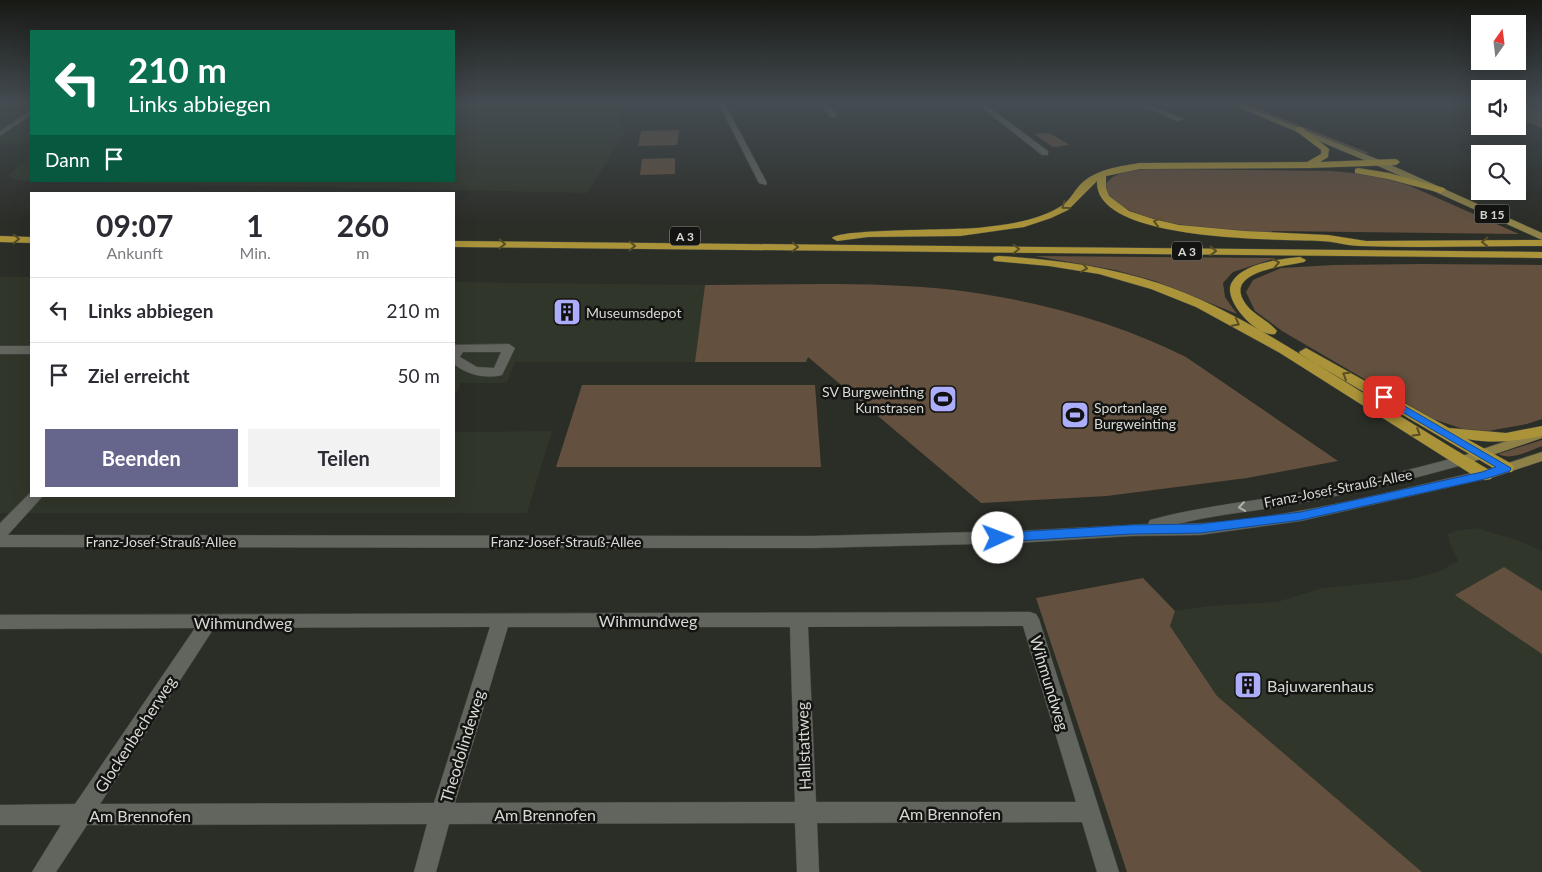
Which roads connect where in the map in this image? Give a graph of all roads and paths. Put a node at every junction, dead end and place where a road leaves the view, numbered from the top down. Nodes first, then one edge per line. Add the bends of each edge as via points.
1 (742, 143) edge
2 (1031, 143) edge
3 (1317, 143) edge
4 (1331, 143) edge
5 (1348, 143) edge
6 (1045, 153) dead end
7 (1396, 162) junction
8 (1379, 163) junction
9 (1309, 165) junction
10 (1102, 175) junction
11 (763, 183) dead end
12 (1441, 190) junction
13 (1542, 227) edge
14 (0, 230) edge
15 (30, 230) edge
16 (455, 234) edge
17 (837, 238) junction
18 (0, 239) edge
19 (30, 240) edge
20 (1539, 241) edge
21 (1362, 243) junction
22 (455, 244) edge
23 (862, 248) junction
24 (1513, 255) junction
25 (1542, 255) edge
26 (0, 350) edge
27 (30, 350) edge
28 (1434, 426) junction
29 (1542, 432) edge
30 (1482, 454) junction
31 (1542, 456) edge
32 (1461, 461) junction
33 (1506, 468) junction
34 (1485, 476) junction
35 (35, 497) edge
36 (1131, 530) junction
37 (0, 533) edge
38 (0, 541) edge
39 (799, 619) junction
40 (502, 620) junction
41 (0, 622) edge
42 (209, 622) junction
43 (1090, 812) junction
44 (806, 813) junction
45 (82, 814) junction
46 (441, 814) junction
47 (0, 815) edge
48 (43, 872) edge
49 (425, 872) edge
50 (808, 872) edge
51 (1108, 872) edge

1 - 11 street
2 - 6 street
3 - 9 highway via 1325,149 1325,155
4 - 8 main road, B 15
5 - 7 main road
7 - 8 highway, A 3
7 - 13 main road
8 - 9 highway, A 3
8 - 12 main road, B 15
9 - 10 highway, A 3 via 1159,165 1126,168
9 - 12 highway, A 3 via 1378,174
10 -> 17 highway, A 3 via 1088,182 1064,208 1026,224 982,231 856,234
21 -> 10 highway, A 3 via 1215,232 1158,223 1106,200 1100,185
12 - 20 main road, B 15
14 - 15 highway
16 - 17 highway, A 3
17 - 21 highway, A 3
18 -> 19 highway
20 -> 21 highway, A 3
22 -> 23 highway, A 3
23 -> 24 highway, A 3
23 -> 32 highway, A 3 via 892,254 1053,263 1105,272 1166,290 1273,343
24 - 25 highway, A 3
28 -> 24 highway, A 3 via 1255,321 1236,298 1239,278 1264,265 1317,258 1501,259
26 - 27 street
28 - 29 highway, A 3 via 1489,438
28 - 30 highway, A 3
29 - 30 main road, Franz-Josef-Strauß-Allee
30 - 32 main road, Franz-Josef-Strauß-Allee
30 - 33 highway, A 3
31 - 33 main road, Franz-Josef-Strauß-Allee
32 - 34 highway, A 3
32 -> 36 street, Franz-Josef-Strauß-Allee via 1386,481 1204,512
33 - 34 main road, Franz-Josef-Strauß-Allee
34 - 36 street, Franz-Josef-Strauß-Allee via 1301,516 1200,529
35 - 37 street
36 - 38 street, Franz-Josef-Strauß-Allee via 1017,537 812,542
39 - 40 street, Wihmundweg
39 - 43 street, Wihmundweg via 1030,619
39 - 44 street, Hallstattweg
40 - 42 street, Wihmundweg
40 - 46 street, Theodolindeweg
41 - 42 street, Wihmundweg
42 - 45 street, Glockenbecherweg
43 - 44 street, Am Brennofen
43 - 51 street, Wihmundweg
44 - 46 street, Am Brennofen
44 - 50 street, Hallstattweg
45 - 46 street, Am Brennofen
45 - 47 street, Am Brennofen
45 - 48 street, Glockenbecherweg
46 - 49 street, Theodolindeweg

